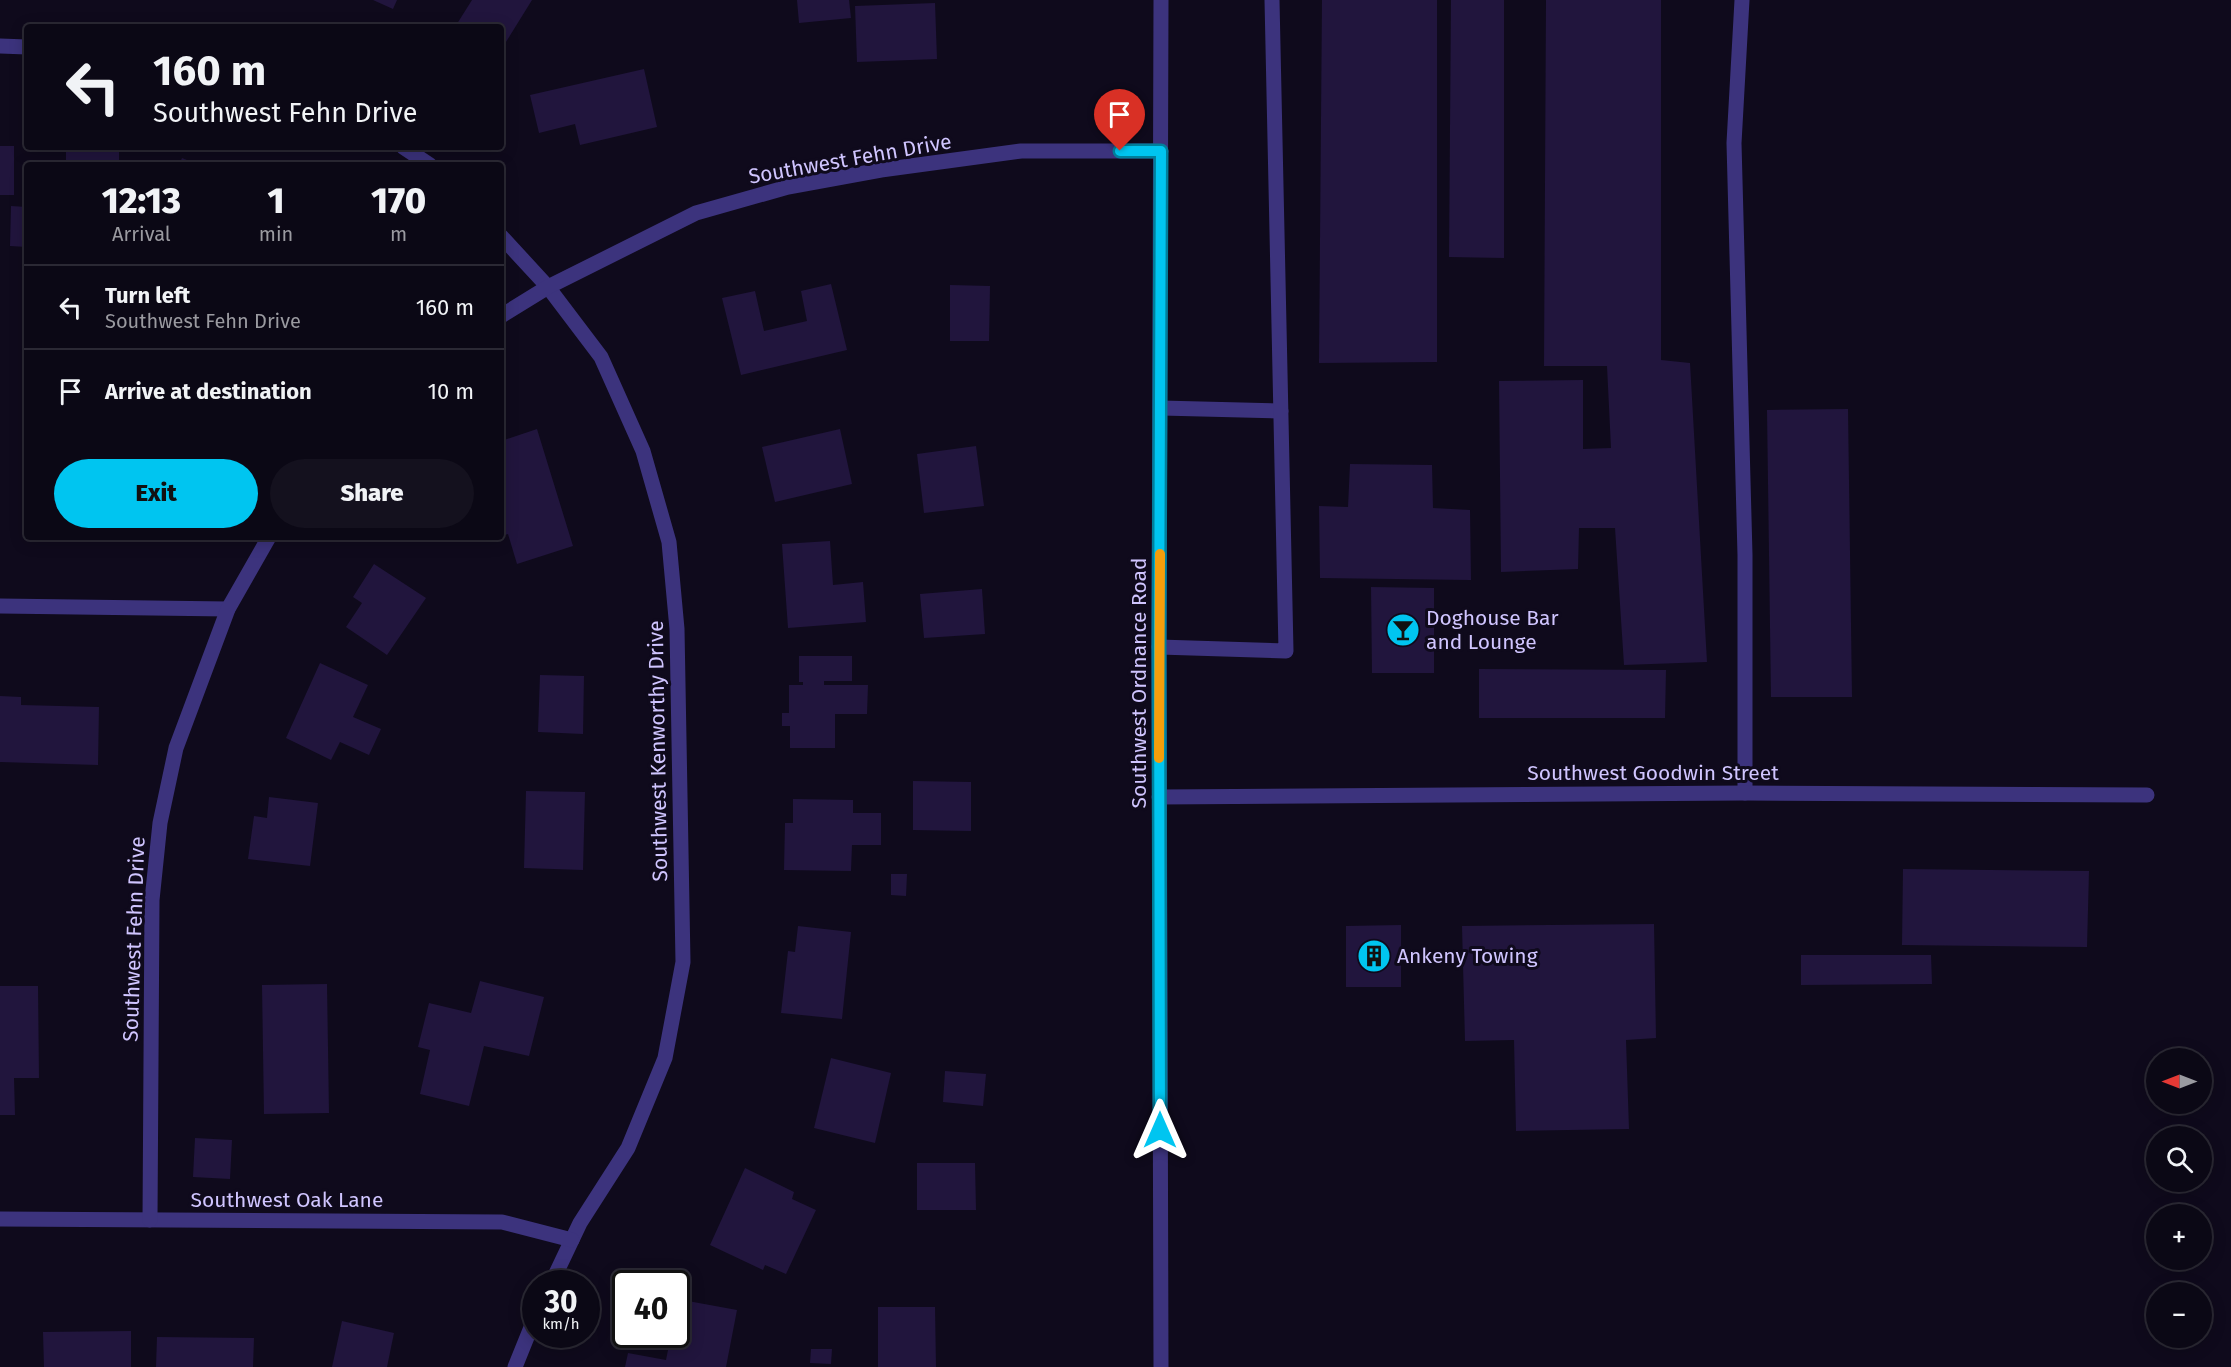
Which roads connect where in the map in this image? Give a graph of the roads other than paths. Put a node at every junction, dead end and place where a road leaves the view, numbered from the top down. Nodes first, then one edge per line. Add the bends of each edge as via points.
1 (1161, 0) edge
2 (1272, 0) edge
3 (1742, 0) edge
4 (0, 46) edge
5 (24, 47) edge
6 (408, 150) edge
7 (1161, 151) junction
8 (426, 162) edge
9 (504, 239) edge
10 (548, 287) junction
11 (504, 314) edge
12 (1161, 408) junction
13 (1281, 411) junction
14 (267, 540) edge
15 (0, 606) edge
16 (228, 609) junction
17 (1159, 647) junction
18 (1745, 793) junction
19 (2147, 795) dead end
20 (1159, 797) junction
21 (0, 1219) edge
22 (150, 1220) junction
23 (572, 1240) junction
24 (558, 1270) edge
25 (523, 1348) edge
26 (515, 1367) edge
27 (1161, 1367) edge

1 - 7 street, Southwest Ordnance Road
2 - 13 street
3 - 18 street via 1734,143 1745,555
4 - 5 street
6 - 8 street
7 - 10 street, Southwest Fehn Drive via 1021,151 788,187 696,213
7 - 12 street, Southwest Ordnance Road
9 - 10 street, Southwest Kenworthy Drive
10 - 11 street, Southwest Fehn Drive
10 - 23 street, Southwest Kenworthy Drive via 600,357 643,452 669,542 677,628 683,962 665,1058 628,1148
12 - 13 street
12 - 17 street, Southwest Ordnance Road
13 - 17 street via 1286,651
14 - 16 street, Southwest Fehn Drive
15 - 16 street
16 - 22 street, Southwest Fehn Drive via 176,748 160,824 152,900
17 - 20 street, Southwest Ordnance Road
18 - 19 street, Southwest Goodwin Street
18 - 20 street, Southwest Goodwin Street
20 - 27 street, Southwest Ordnance Road
21 - 22 street, Southwest Oak Lane
22 - 23 street, Southwest Oak Lane via 502,1222
23 - 24 street, Southwest Kenworthy Drive
25 - 26 street

